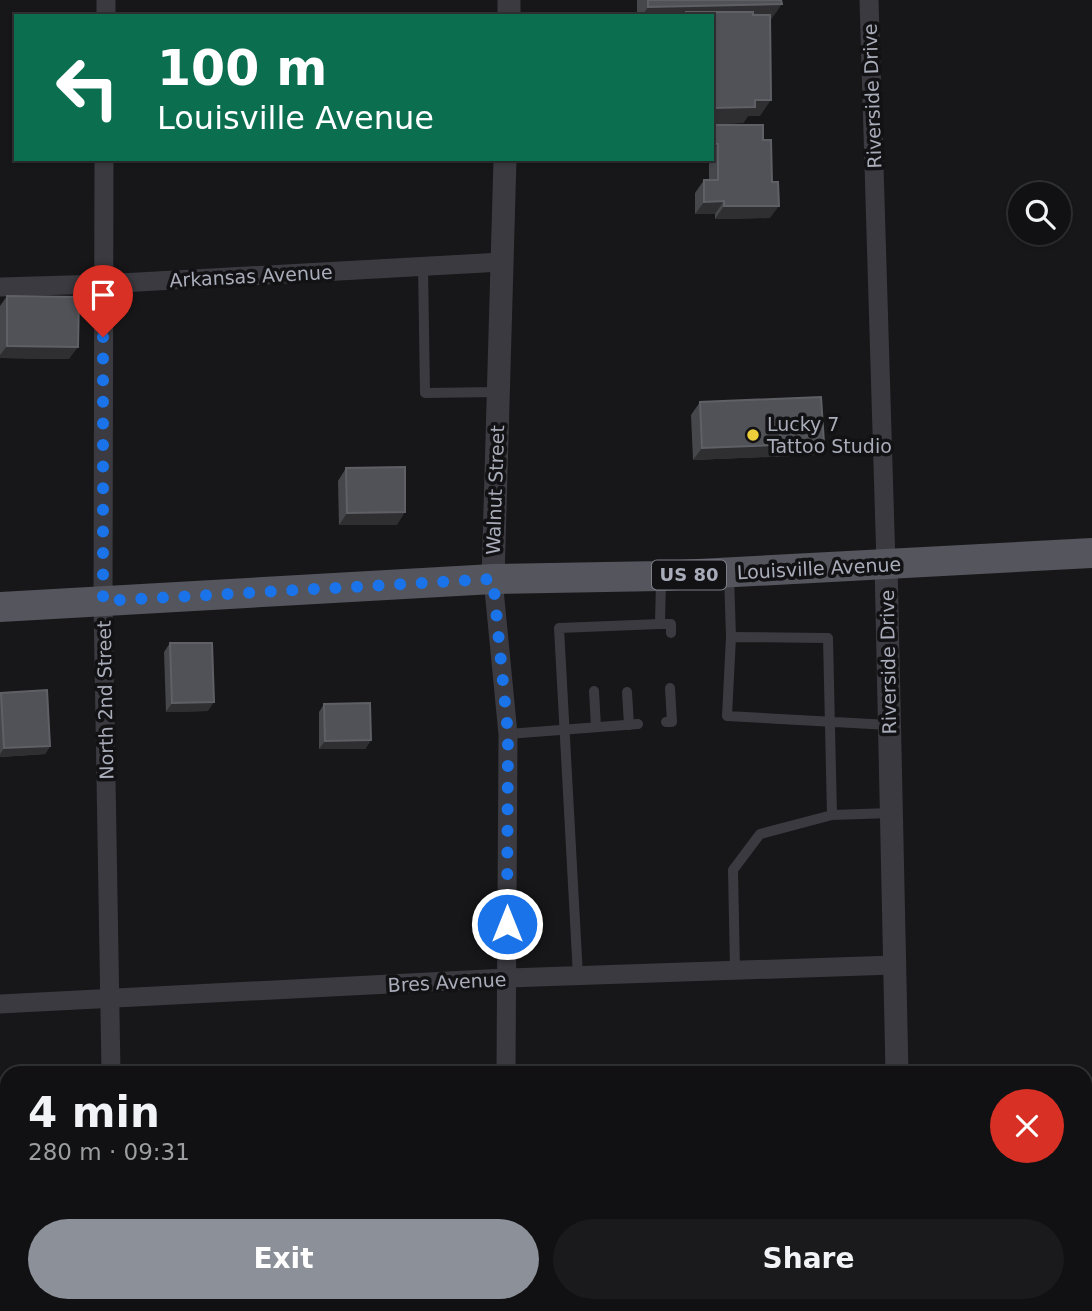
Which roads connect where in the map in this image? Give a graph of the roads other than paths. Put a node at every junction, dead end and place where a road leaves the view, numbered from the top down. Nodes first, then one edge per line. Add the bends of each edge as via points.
1 (869, 0) edge
2 (104, 161) edge
3 (505, 161) edge
4 (502, 262) junction
5 (423, 266) junction
6 (102, 284) junction
7 (0, 287) edge
8 (498, 392) junction
9 (1092, 554) edge
10 (886, 564) junction
11 (729, 572) junction
12 (661, 576) junction
13 (493, 579) junction
14 (103, 601) junction
15 (0, 607) edge
16 (660, 624) junction
17 (626, 625) junction
18 (671, 633) dead end
19 (626, 636) dead end
20 (730, 637) junction
21 (670, 688) dead end
22 (594, 691) dead end
23 (627, 692) dead end
24 (830, 721) junction
25 (666, 722) dead end
26 (889, 724) junction
27 (596, 727) junction
28 (565, 729) junction
29 (508, 734) junction
30 (891, 813) junction
31 (832, 815) junction
32 (894, 965) junction
33 (735, 970) junction
34 (578, 976) junction
35 (506, 978) junction
36 (110, 999) junction
37 (0, 1004) edge
38 (111, 1066) edge
39 (506, 1066) edge
40 (897, 1066) edge

1 - 10 street, Riverside Drive
2 - 6 street, North 2nd Street
3 - 4 street, Walnut Street
4 - 5 street, Arkansas Avenue
4 - 8 street, Walnut Street
5 - 6 street, Arkansas Avenue
5 - 8 lane via 425,393
6 - 7 street, Arkansas Avenue
6 - 14 street, North 2nd Street
8 - 13 street, Walnut Street
9 - 10 main road, Louisville Avenue / US 80
10 - 11 main road, Louisville Avenue / US 80
10 - 26 street, Riverside Drive
11 - 12 main road, Louisville Avenue / US 80
11 - 20 lane
12 - 13 main road, Louisville Avenue / US 80
12 - 16 lane
13 - 14 main road, Louisville Avenue / US 80
13 - 29 street, Walnut Street
14 - 15 main road, Louisville Avenue / US 80
14 - 36 street, North 2nd Street
16 - 17 lane
16 - 18 lane via 671,624
17 - 19 lane
17 - 28 lane via 592,632 559,628
20 - 24 lane via 828,638
20 - 24 lane via 727,716
21 - 25 lane via 672,722
22 - 27 lane
23 - 27 lane via 633,724
24 - 26 lane
24 - 31 lane
26 - 30 street, Riverside Drive
27 - 28 lane
28 - 29 lane
28 - 34 lane
29 - 35 street, Walnut Street
30 - 31 lane
30 - 32 street, Riverside Drive
31 - 33 lane via 760,834 733,870
32 - 33 street, Bres Avenue
32 - 40 street, Riverside Drive
33 - 34 street, Bres Avenue
34 - 35 street, Bres Avenue
35 - 36 street, Bres Avenue
35 - 39 street, Walnut Street
36 - 37 street, Bres Avenue
36 - 38 street, North 2nd Street

